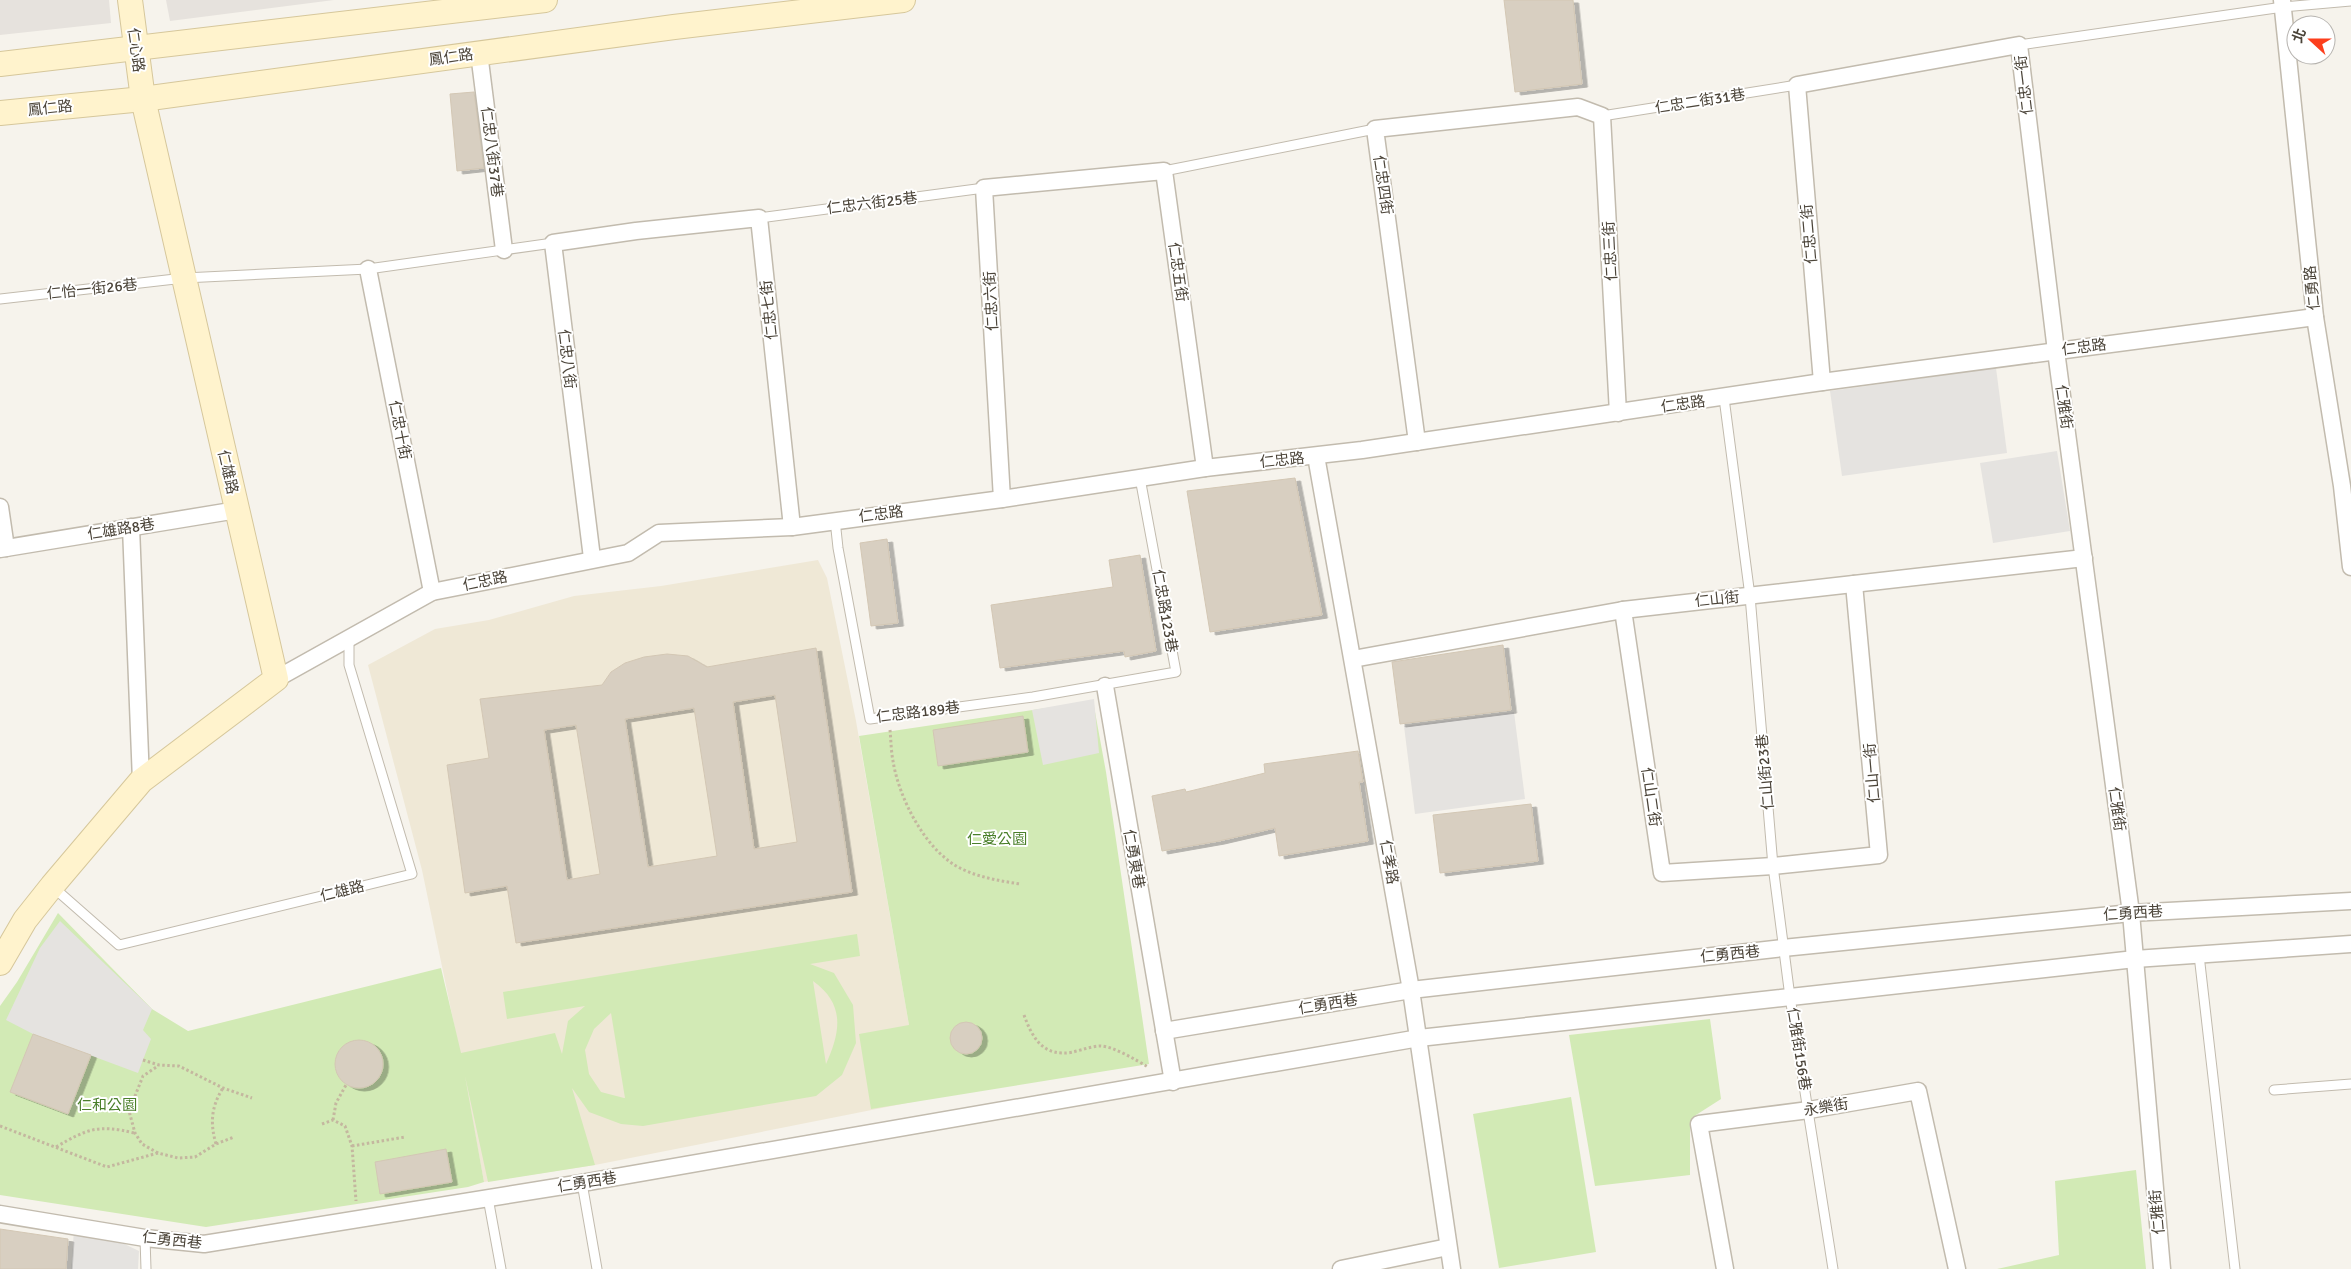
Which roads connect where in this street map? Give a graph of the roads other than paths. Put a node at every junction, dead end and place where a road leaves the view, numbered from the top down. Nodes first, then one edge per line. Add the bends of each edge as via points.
1 (130, 0) edge
2 (545, 0) edge
3 (903, 0) edge
4 (2351, 1) edge
5 (2283, 4) edge
6 (2019, 45) junction
7 (135, 49) junction
8 (479, 53) junction
9 (0, 64) edge
10 (1796, 85) junction
11 (143, 99) junction
12 (0, 114) edge
13 (1602, 116) junction
14 (1375, 129) junction
15 (1164, 171) junction
16 (984, 188) junction
17 (759, 218) junction
18 (553, 244) junction
19 (504, 250) junction
20 (368, 269) junction
21 (184, 278) junction
22 (0, 299) edge
23 (2315, 317) junction
24 (2056, 351) junction
25 (1822, 382) junction
26 (1724, 398) junction
27 (1618, 413) junction
28 (1417, 442) junction
29 (1316, 456) junction
30 (1205, 468) junction
31 (1140, 478) junction
32 (1002, 499) junction
33 (0, 507) edge
34 (236, 510) junction
35 (835, 520) junction
36 (2349, 525) edge
37 (131, 527) junction
38 (792, 527) junction
39 (3, 548) edge
40 (592, 558) junction
41 (2084, 558) junction
42 (2351, 567) edge
43 (1854, 584) junction
44 (432, 592) junction
45 (1750, 596) junction
46 (1623, 610) junction
47 (349, 637) junction
48 (1353, 659) junction
49 (276, 679) junction
50 (1105, 686) junction
51 (140, 781) junction
52 (1773, 866) junction
53 (52, 886) junction
54 (2351, 901) edge
55 (2131, 913) junction
56 (2351, 944) edge
57 (1783, 948) junction
58 (2, 954) edge
59 (2199, 955) junction
60 (2135, 959) junction
61 (1411, 990) junction
62 (1790, 997) junction
63 (1164, 1031) junction
64 (1419, 1038) junction
65 (1173, 1082) junction
66 (2351, 1084) edge
67 (2274, 1090) dead end
68 (1809, 1110) junction
69 (582, 1183) junction
70 (488, 1198) junction
71 (0, 1214) edge
72 (145, 1238) junction
73 (1448, 1247) junction
74 (146, 1269) edge
75 (501, 1269) edge
76 (597, 1269) edge
77 (1341, 1269) edge
78 (1452, 1269) edge
79 (1725, 1269) edge
80 (1832, 1269) edge
81 (1957, 1269) edge
82 (2162, 1269) edge
83 (2235, 1269) edge

1 - 7 main road, 仁心路
2 - 7 main road
3 - 8 main road, 鳳仁路
4 - 5 lane
5 - 6 lane
5 - 23 street, 仁勇路
6 - 10 street, 仁忠一街
6 - 24 street, 仁忠一街
7 - 9 main road
7 - 11 main road, 仁心路
8 - 11 main road, 鳳仁路
8 - 19 street, 仁忠八街37巷
10 - 13 lane, 仁忠二街31巷
10 - 25 street, 仁忠二街
11 - 12 main road, 鳳仁路
11 - 21 main road, 仁雄路
13 - 14 street via 1578,107
13 - 27 street, 仁忠三街
14 - 15 lane
14 - 28 street, 仁忠四街
15 - 16 street
15 - 30 street, 仁忠五街
16 - 17 lane, 仁忠六街25巷
16 - 32 street, 仁忠六街
17 - 18 street via 636,231
17 - 38 street, 仁忠七街
18 - 19 lane
18 - 40 street, 仁忠八街
19 - 20 lane
20 - 21 lane
20 - 44 street, 仁忠十街
21 - 22 lane, 仁怡一街26巷
21 - 34 main road, 仁雄路
23 - 24 street, 仁忠路
23 - 36 street, 仁勇路
24 - 25 street, 仁忠路
24 - 41 street, 仁雅街
25 - 26 street, 仁忠路
26 - 27 street, 仁忠路
26 - 45 lane, 仁山街23巷
27 - 28 street, 仁忠路
28 - 29 street, 仁忠路
29 - 30 street, 仁忠路
29 - 48 street, 仁孝路
30 - 31 street, 仁忠路
31 - 32 street, 仁忠路
31 - 50 lane, 仁忠路123巷 via 1176,672
32 - 35 street, 仁忠路
33 - 39 street
34 - 37 street, 仁雄路8巷
34 - 49 main road, 仁雄路
35 - 38 street, 仁忠路
35 - 50 lane, 仁忠路189巷 via 870,719
36 - 42 street, 仁勇路
37 - 39 street, 仁雄路8巷
37 - 51 street
38 - 40 street, 仁忠路 via 659,534 628,552
40 - 44 street, 仁忠路
41 - 43 street, 仁山街
41 - 55 street, 仁雅街
43 - 45 street, 仁山街
43 - 52 street, 仁山一街 via 1880,855
44 - 47 street, 仁忠路
45 - 46 street, 仁山街
45 - 52 lane, 仁山街23巷
46 - 48 street, 仁山街
46 - 52 street, 仁山二街 via 1662,873
47 - 49 street, 仁忠路
47 - 53 lane, 仁雄路 via 349,665 412,874 119,945
48 - 61 street, 仁孝路
49 - 51 main road
50 - 63 street, 仁勇東巷
51 - 53 main road
52 - 57 lane, 仁山街23巷
53 - 58 main road
54 - 55 street, 仁勇西巷
55 - 57 street, 仁勇西巷
55 - 60 street, 仁雅街
56 - 59 street, 仁勇西巷
57 - 61 street, 仁勇西巷
57 - 62 lane, 仁雅街156巷
59 - 60 street, 仁勇西巷
59 - 83 lane
60 - 62 street, 仁勇西巷
60 - 82 street, 仁雅街
61 - 63 street, 仁勇西巷
61 - 64 street, 仁孝路
62 - 64 street, 仁勇西巷
62 - 68 lane, 仁雅街156巷
63 - 65 street
64 - 65 street, 仁勇西巷
64 - 73 street, 仁孝路
65 - 69 street, 仁勇西巷
66 - 67 lane
68 - 79 street, 永樂街 via 1699,1124
68 - 80 lane, 仁雅街156巷
68 - 81 street, 永樂街 via 1918,1091
69 - 70 street, 仁勇西巷
69 - 76 lane
70 - 72 street, 仁勇西巷 via 204,1244
70 - 75 lane
71 - 72 street, 仁勇西巷
72 - 74 lane
73 - 77 street
73 - 78 street, 仁孝路

